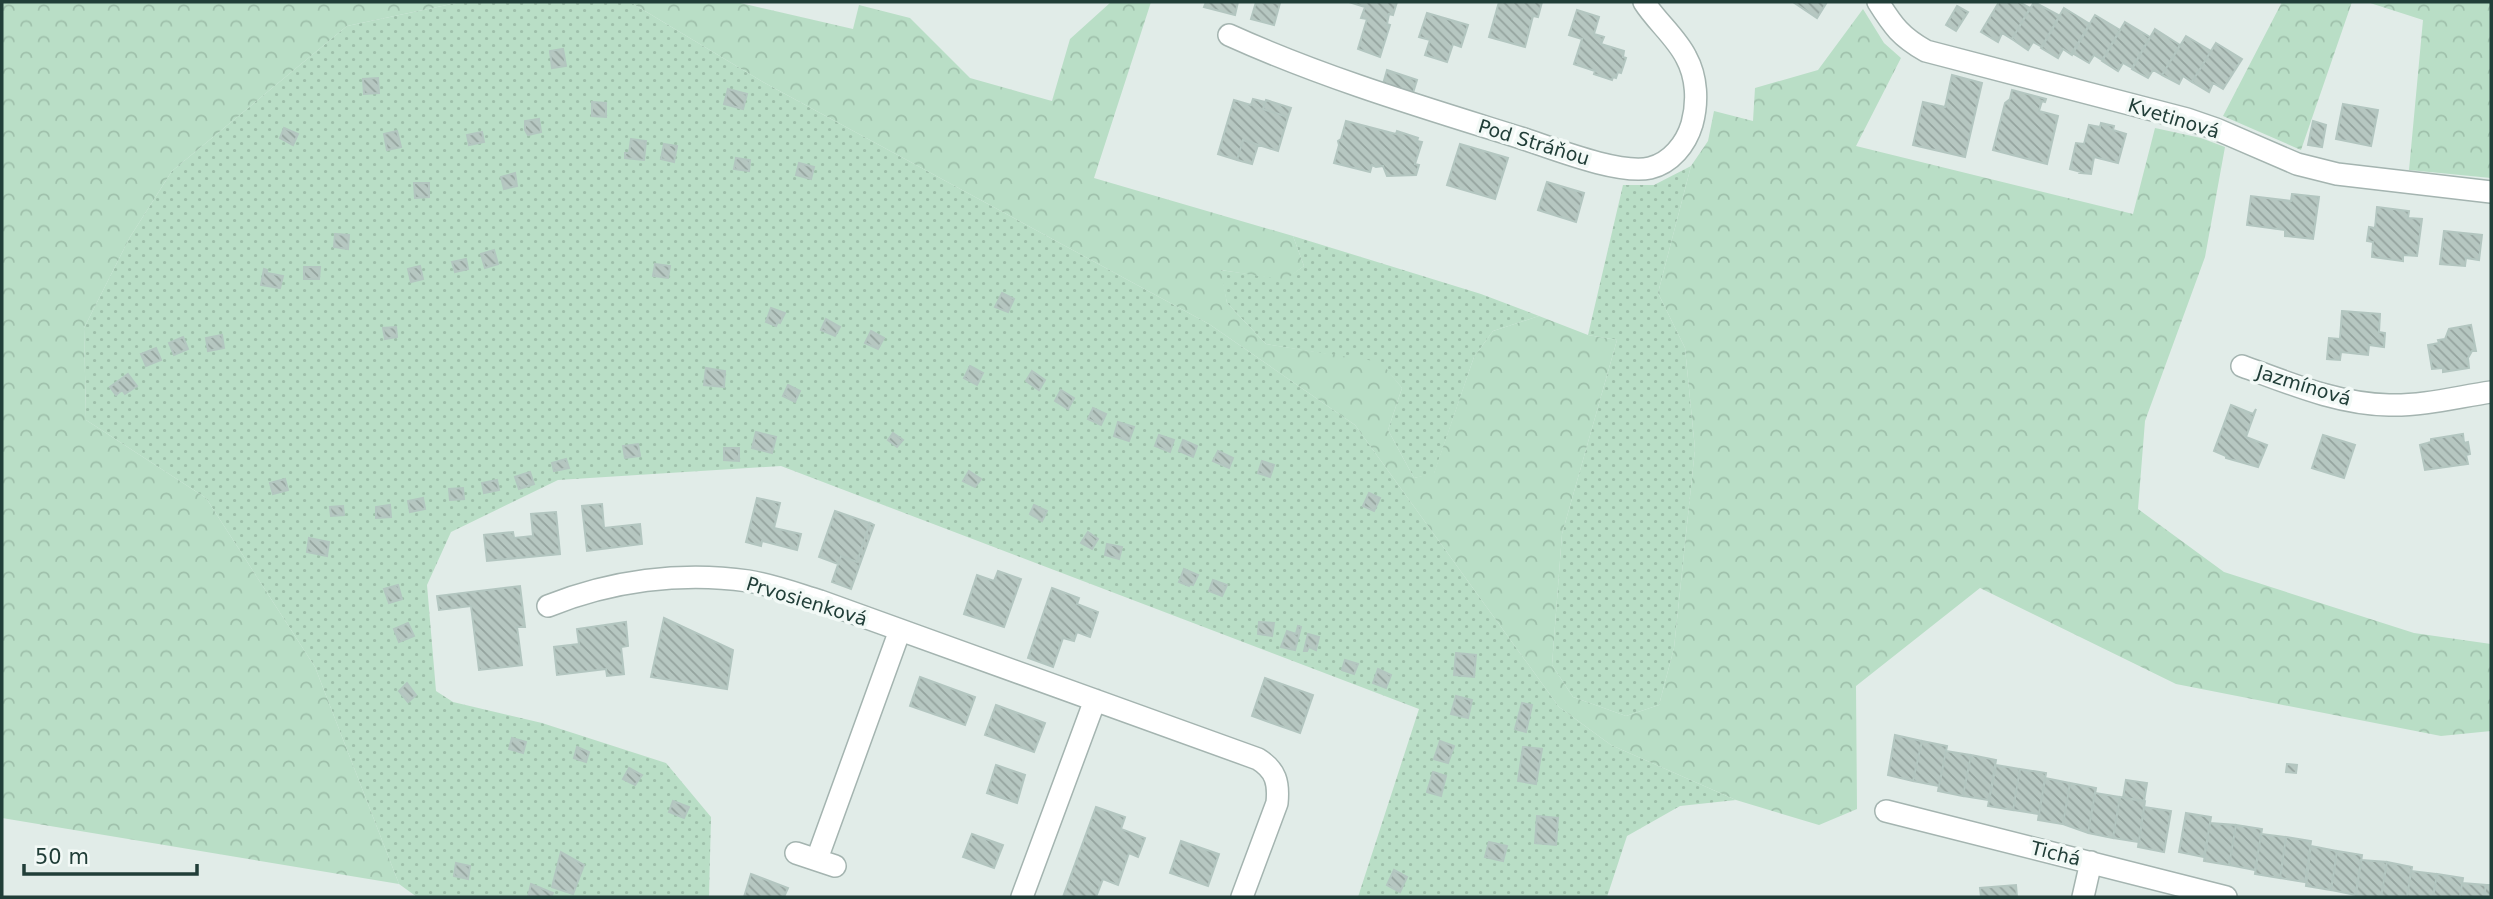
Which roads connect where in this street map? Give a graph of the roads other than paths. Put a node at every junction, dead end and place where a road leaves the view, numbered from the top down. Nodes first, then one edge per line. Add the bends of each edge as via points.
1 (1644, 2) edge
2 (1878, 2) edge
3 (1229, 35) dead end
4 (2491, 192) edge
5 (2242, 366) dead end
6 (2491, 392) edge
7 (548, 606) dead end
8 (900, 630) junction
9 (1095, 700) junction
10 (1885, 811) dead end
11 (816, 859) dead end
12 (2091, 862) junction
13 (1022, 897) edge
14 (1242, 897) edge
15 (2083, 897) edge
16 (2226, 897) edge

1 - 3 street, Pod Stráňou via 1686,56 1695,83 1695,111 1688,137 1673,156 1650,168 1623,169 1339,81
2 - 4 street, Kvetinová via 1894,28 1926,51 2187,119 2297,164 2337,174
5 - 6 street, Jazmínová via 2304,389 2389,405
7 - 8 street, Prvosienková via 613,585 727,579 790,591
8 - 9 street, Prvosienková
8 - 11 street
9 - 13 street
9 - 14 street, Prvosienková via 1269,766 1276,777 1277,803
10 - 12 street, Tichá
12 - 15 street
12 - 16 street, Tichá

